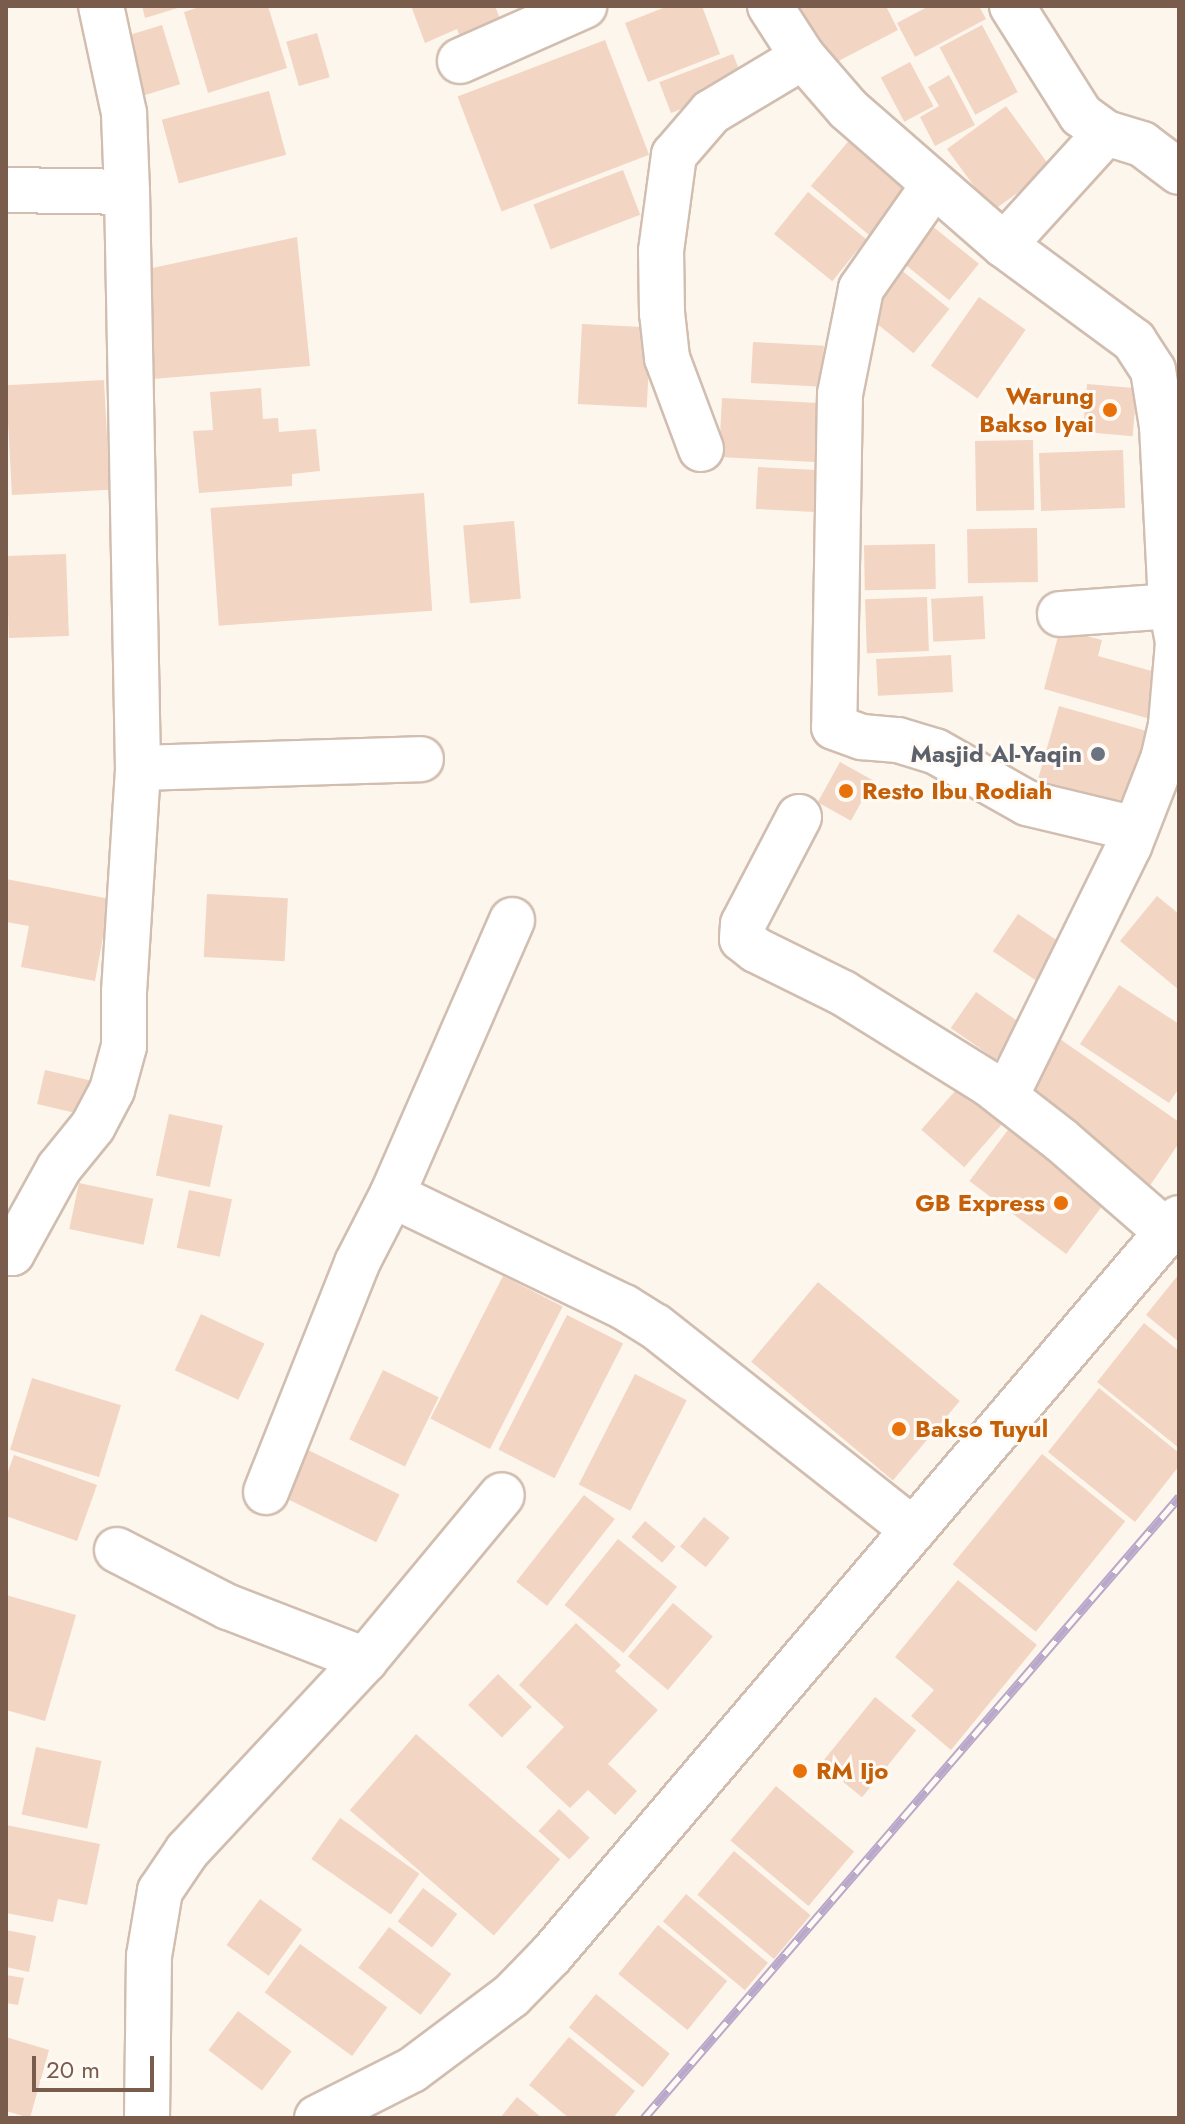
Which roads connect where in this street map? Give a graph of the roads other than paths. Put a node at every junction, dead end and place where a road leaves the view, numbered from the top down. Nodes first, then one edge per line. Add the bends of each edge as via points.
1 (101, 6) edge
2 (584, 6) edge
3 (770, 6) edge
4 (1012, 6) edge
5 (803, 57) junction
6 (460, 61) dead end
7 (1106, 133) junction
8 (1179, 172) edge
9 (933, 186) junction
10 (6, 190) edge
11 (127, 192) junction
12 (1004, 245) junction
13 (701, 449) dead end
14 (1171, 606) junction
15 (1060, 614) dead end
16 (1177, 680) edge
17 (421, 759) dead end
18 (138, 768) junction
19 (799, 817) dead end
20 (1135, 829) junction
21 (512, 920) dead end
22 (1006, 1096) junction
23 (392, 1195) junction
24 (1173, 1225) edge
25 (6, 1253) edge
26 (266, 1492) dead end
27 (502, 1495) dead end
28 (913, 1530) junction
29 (117, 1550) dead end
30 (365, 1660) junction
31 (147, 2118) edge
32 (317, 2118) edge

1 - 11 street via 124,113
2 - 6 street
3 - 5 street
4 - 7 street via 1081,115
5 - 9 street via 848,109
5 - 13 street via 711,112 674,155 661,251 667,358
7 - 8 street via 1142,144
7 - 12 street
9 - 12 street
9 - 20 street via 861,289 840,394 834,727 935,751 1027,803
10 - 11 street
11 - 18 street
12 - 14 street via 1134,341 1153,370 1162,426
14 - 15 street
14 - 16 street
16 - 20 street via 1163,759
17 - 18 street
18 - 25 street via 124,1046 93,1126 59,1168 12,1253
19 - 22 street via 743,924 742,939 883,1017
20 - 22 street
21 - 23 street
22 - 24 street
23 - 26 street via 357,1263
23 - 28 street via 639,1316
24 - 28 street
27 - 30 street
28 - 32 street via 718,1763 511,1996 412,2070
29 - 30 street via 228,1607
30 - 31 street via 187,1851 160,1891 149,1956

